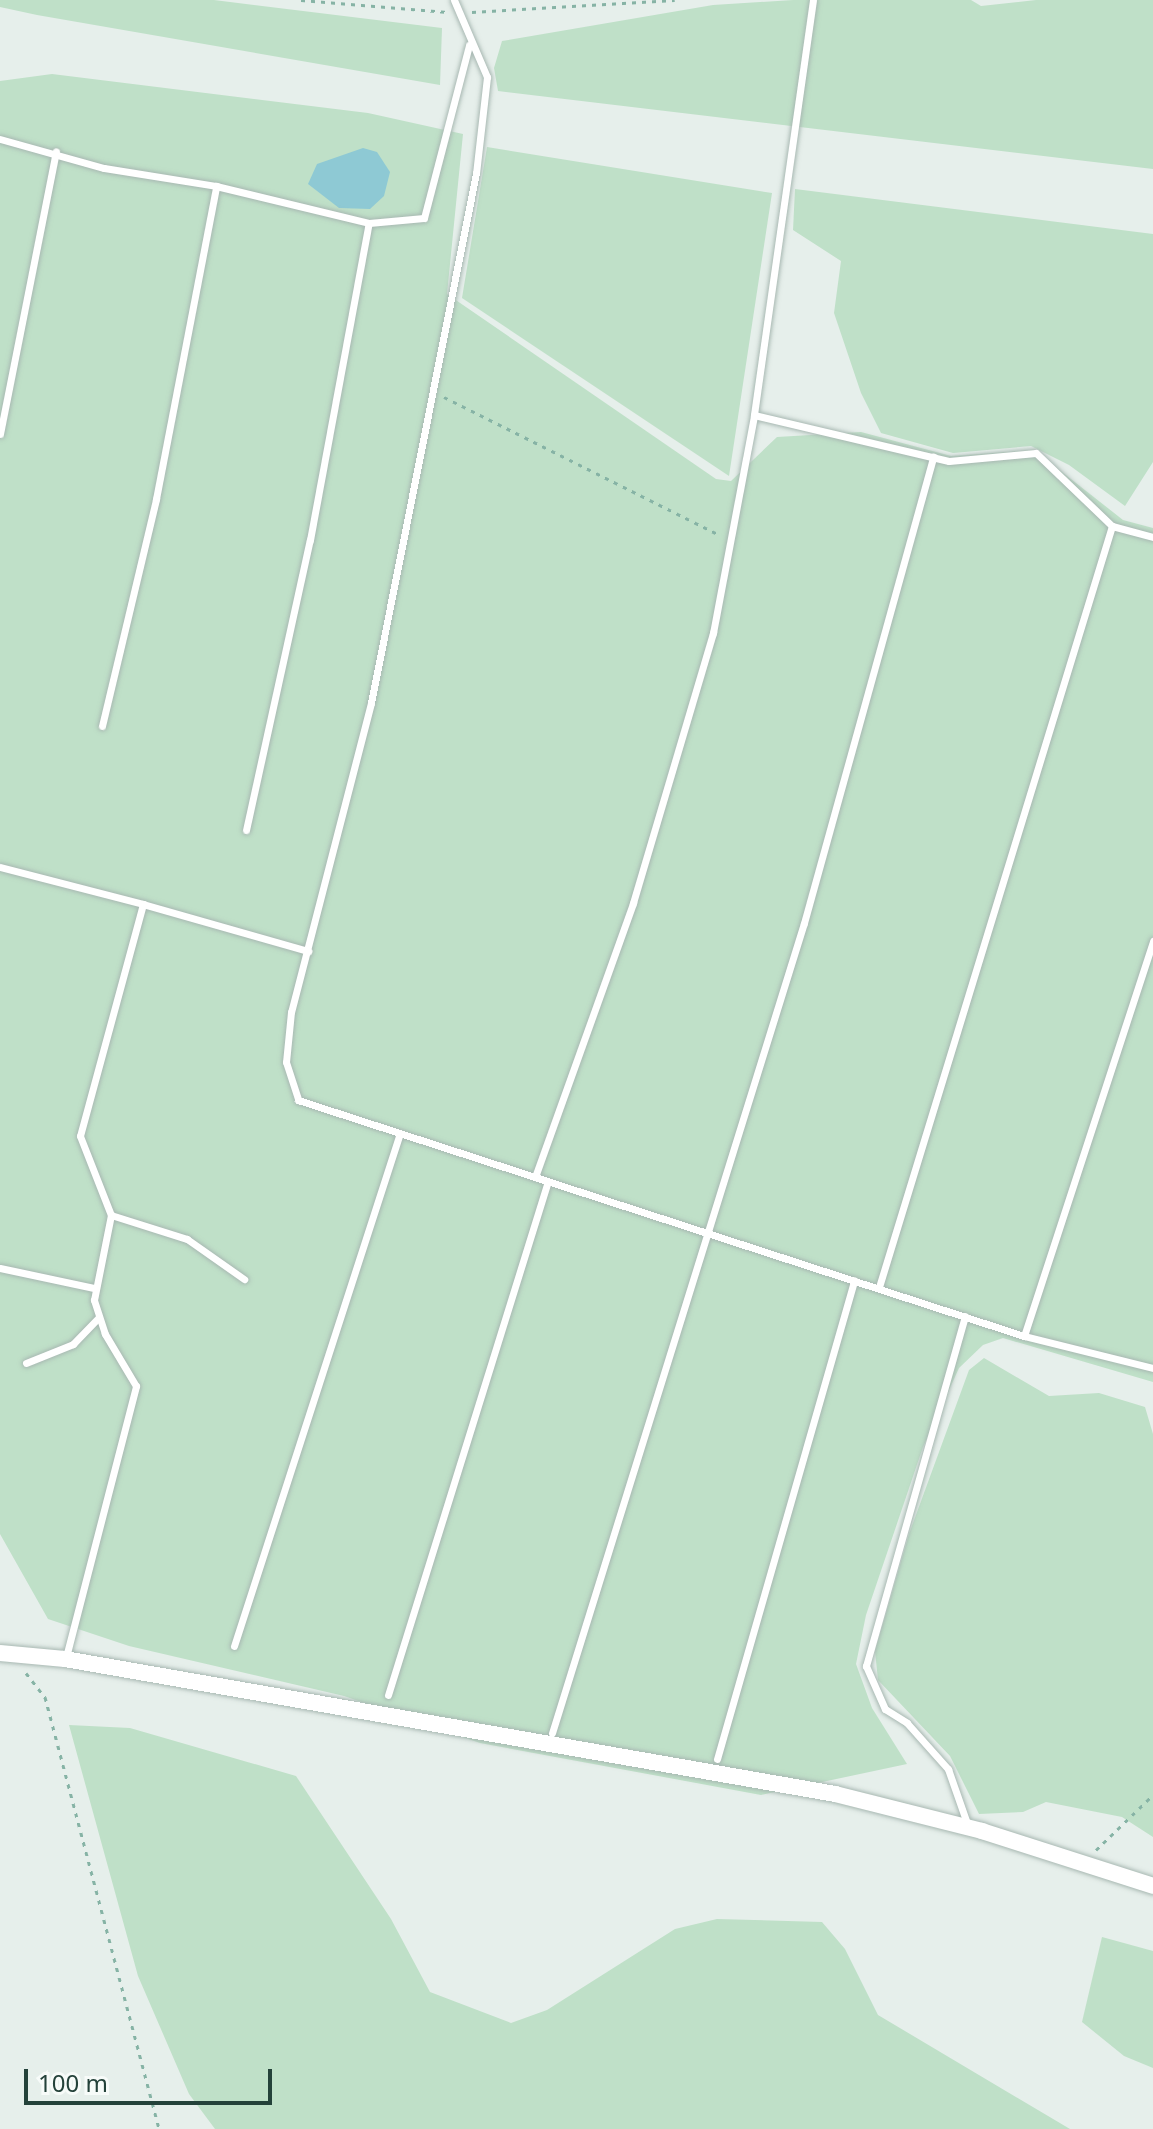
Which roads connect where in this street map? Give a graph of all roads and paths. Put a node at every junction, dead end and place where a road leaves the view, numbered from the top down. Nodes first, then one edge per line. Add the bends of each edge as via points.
1 (301, 0) edge
2 (454, 0) edge
3 (675, 0) edge
4 (813, 0) edge
5 (456, 12) junction
6 (469, 43) junction
7 (0, 139) edge
8 (56, 152) junction
9 (216, 186) junction
10 (369, 223) junction
11 (435, 393) junction
12 (754, 415) junction
13 (0, 434) edge
14 (933, 457) junction
15 (1112, 526) junction
16 (1153, 537) edge
17 (731, 538) junction
18 (102, 726) dead end
19 (246, 830) dead end
20 (0, 867) edge
21 (143, 904) junction
22 (1153, 941) edge
23 (308, 951) junction
24 (400, 1133) junction
25 (535, 1177) junction
26 (548, 1181) junction
27 (111, 1215) junction
28 (709, 1235) junction
29 (0, 1268) edge
30 (244, 1279) dead end
31 (854, 1280) junction
32 (879, 1287) junction
33 (94, 1288) junction
34 (965, 1316) junction
35 (98, 1318) junction
36 (1024, 1336) junction
37 (26, 1363) dead end
38 (1153, 1368) edge
39 (234, 1646) dead end
40 (0, 1653) edge
41 (65, 1659) junction
42 (17, 1666) dead end
43 (388, 1695) dead end
44 (552, 1733) dead end
45 (717, 1759) dead end
46 (1153, 1795) edge
47 (968, 1828) junction
48 (1081, 1863) junction
49 (1153, 1886) edge
50 (159, 2129) edge

1 - 5 path
2 - 5 lane
3 - 5 path
4 - 12 lane
5 - 6 lane
6 - 10 lane via 424,218
6 - 11 lane via 487,77 476,173
7 - 8 lane
8 - 9 lane via 104,168
8 - 13 lane
9 - 10 lane
9 - 18 lane via 156,499
10 - 19 lane via 310,540
11 - 17 path via 701,529
11 - 23 lane via 371,703
12 - 14 lane
12 - 17 lane
14 - 15 lane via 949,461 1036,453
14 - 28 lane via 809,908
15 - 16 lane
15 - 32 lane
17 - 25 lane via 713,633 637,888
20 - 21 lane
21 - 23 lane
21 - 27 lane via 80,1136
22 - 36 lane
23 - 24 lane via 291,1012 286,1062 298,1100
24 - 25 lane
24 - 39 lane
25 - 26 lane
26 - 28 lane
26 - 43 lane
27 - 30 lane via 187,1239
27 - 33 lane
28 - 31 lane
28 - 44 lane
29 - 33 lane
31 - 32 lane
31 - 45 lane
32 - 34 lane
33 - 35 lane
34 - 36 lane
34 - 47 lane via 866,1666 885,1709 907,1723 948,1769
35 - 37 lane via 73,1344
35 - 41 lane via 136,1386
36 - 38 lane
40 - 41 street
41 - 47 street via 835,1794
42 - 50 path via 45,1697
46 - 48 path
47 - 48 street
48 - 49 street

